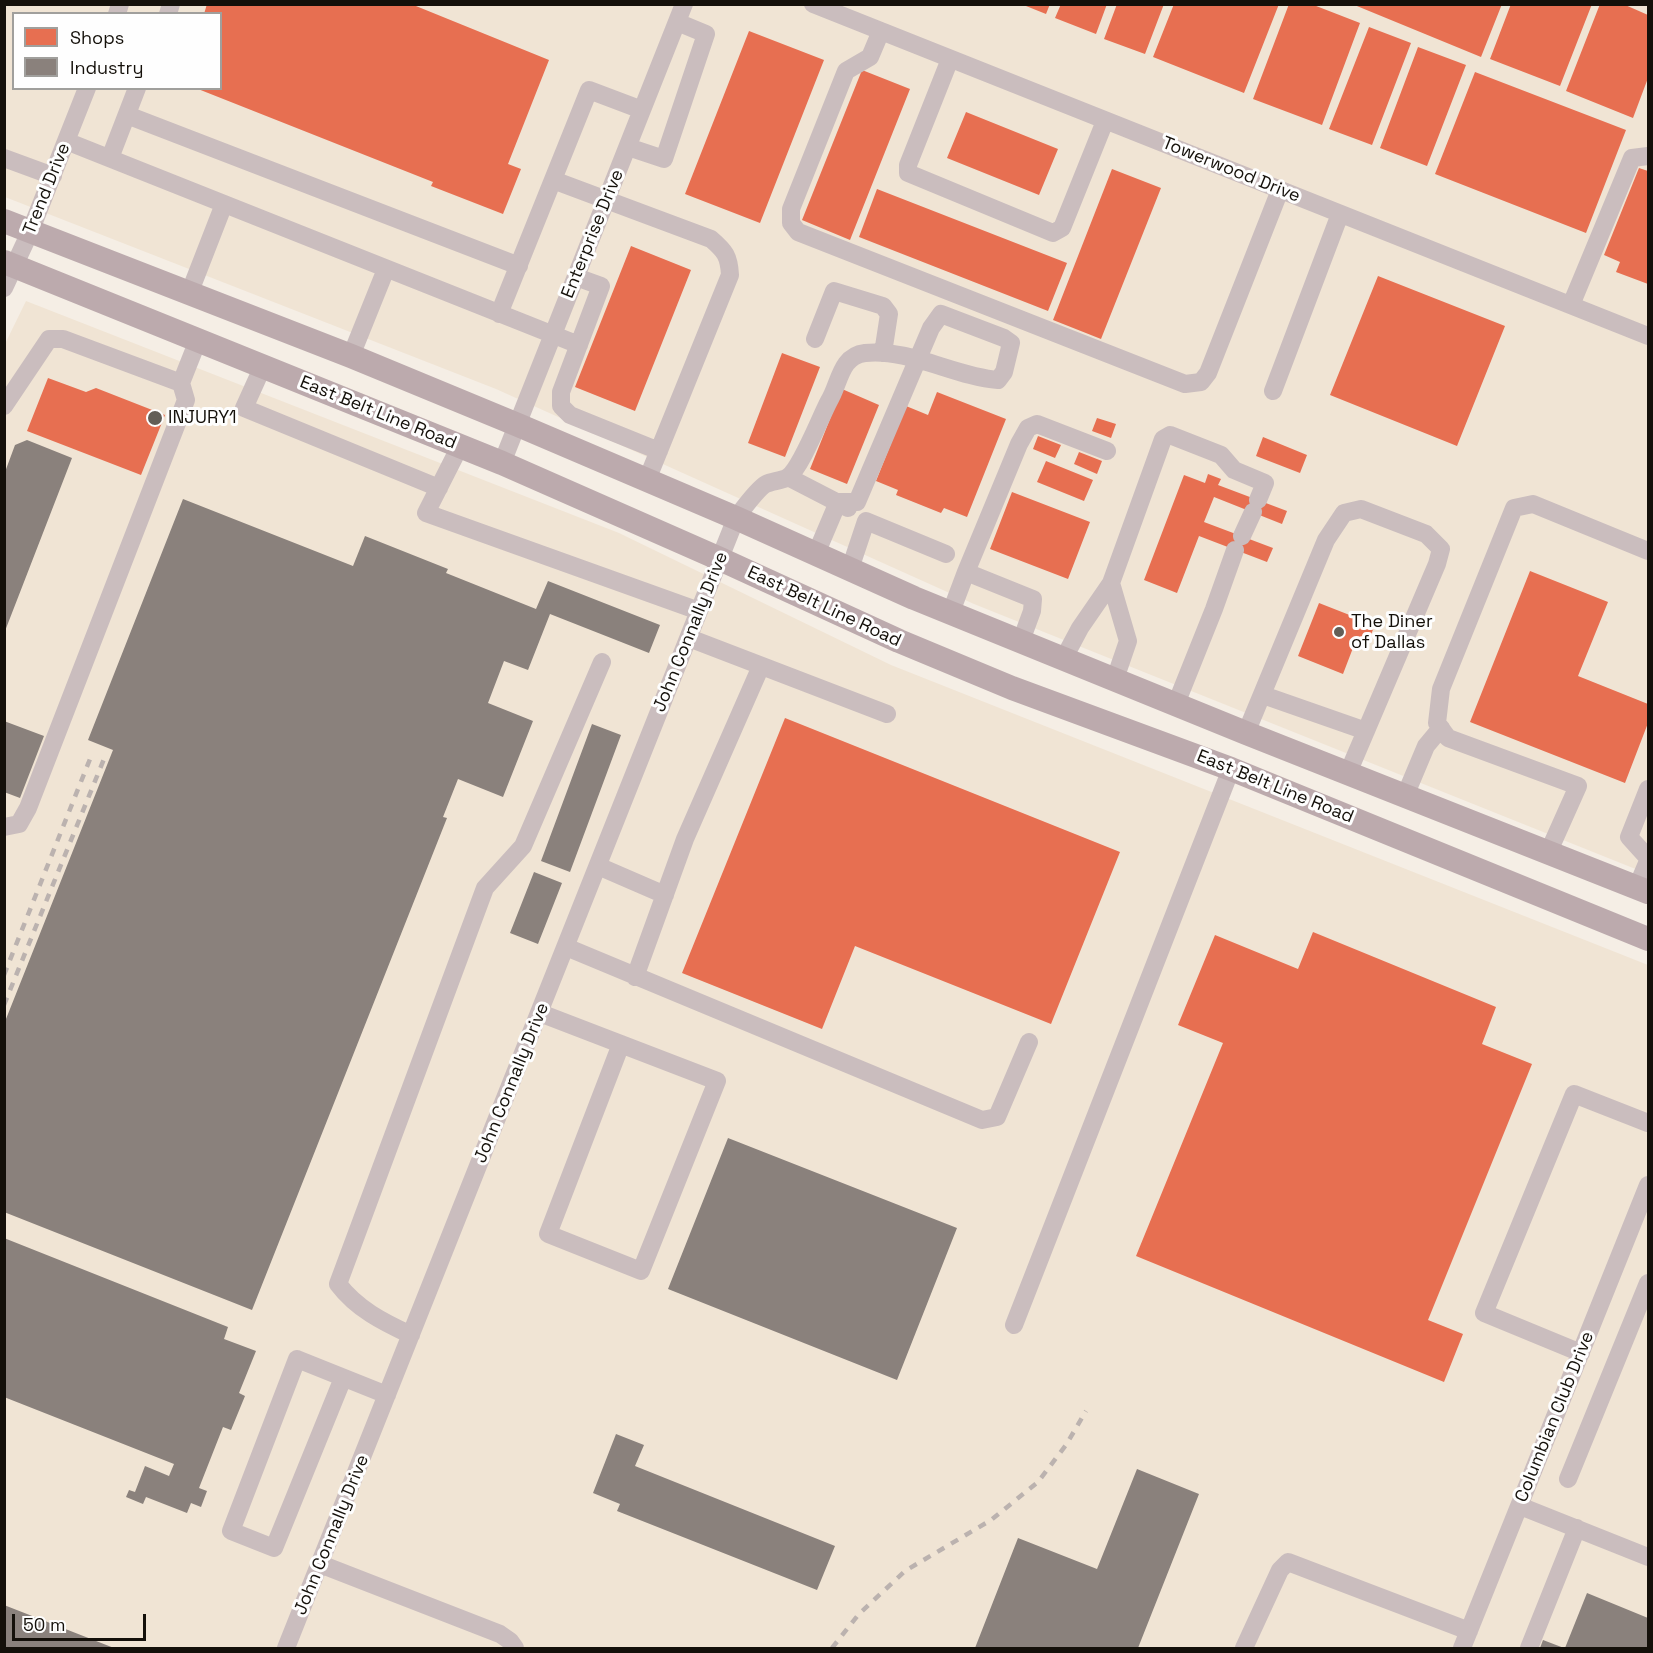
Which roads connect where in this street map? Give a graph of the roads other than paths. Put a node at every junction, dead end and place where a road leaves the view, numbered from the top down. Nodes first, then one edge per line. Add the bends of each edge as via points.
1 (684, 4) edge
2 (813, 4) edge
3 (677, 22) junction
4 (881, 31) junction
5 (950, 59) junction
6 (86, 90) edge
7 (136, 90) edge
8 (642, 110) junction
9 (127, 115) junction
10 (1105, 121) junction
11 (66, 141) junction
12 (628, 147) junction
13 (1648, 156) edge
14 (4, 158) edge
15 (110, 158) junction
16 (52, 176) junction
17 (553, 180) junction
18 (1280, 190) junction
19 (607, 199) junction
20 (224, 204) junction
21 (1340, 214) junction
22 (4, 221) edge
23 (30, 232) junction
24 (9, 264) edge
25 (519, 266) junction
26 (386, 269) junction
27 (576, 277) junction
28 (4, 288) edge
29 (189, 294) junction
30 (1571, 305) junction
31 (499, 314) junction
32 (553, 336) junction
33 (1648, 336) edge
34 (815, 339) dead end
35 (198, 340) junction
36 (579, 345) junction
37 (883, 353) junction
38 (351, 356) junction
39 (919, 360) junction
40 (263, 366) junction
41 (181, 383) junction
42 (1273, 392) dead end
43 (4, 406) edge
44 (518, 425) junction
45 (460, 446) junction
46 (659, 451) junction
47 (1107, 451) dead end
48 (502, 463) junction
49 (788, 477) junction
50 (647, 480) junction
51 (439, 488) junction
52 (838, 501) junction
53 (736, 518) junction
54 (866, 521) junction
55 (1648, 551) edge
56 (816, 554) junction
57 (946, 554) dead end
58 (720, 559) junction
59 (850, 569) junction
60 (966, 572) junction
61 (1111, 583) junction
62 (699, 611) junction
63 (951, 612) junction
64 (689, 638) junction
65 (1021, 640) junction
66 (1064, 657) junction
67 (602, 662) dead end
68 (761, 666) junction
69 (1115, 679) junction
70 (1263, 695) junction
71 (1176, 704) junction
72 (887, 714) dead end
73 (1441, 728) junction
74 (1366, 731) junction
75 (1246, 733) junction
76 (1231, 769) junction
77 (1348, 773) junction
78 (1648, 789) edge
79 (1405, 796) junction
80 (4, 827) edge
81 (1549, 851) junction
82 (1648, 860) edge
83 (598, 866) junction
84 (1643, 889) edge
85 (664, 895) junction
86 (1648, 939) edge
87 (566, 947) junction
88 (635, 977) junction
89 (540, 1012) junction
90 (1029, 1042) dead end
91 (621, 1044) junction
92 (1648, 1124) edge
93 (1648, 1185) edge
94 (1648, 1283) edge
95 (1014, 1325) dead end
96 (411, 1335) junction
97 (1581, 1353) junction
98 (343, 1378) junction
99 (387, 1395) junction
100 (1568, 1479) dead end
101 (1520, 1506) junction
102 (1577, 1528) junction
103 (1648, 1557) edge
104 (320, 1564) junction
105 (1469, 1630) junction
106 (286, 1648) edge
107 (515, 1648) edge
108 (1244, 1648) edge
109 (1462, 1648) edge
110 (1529, 1648) edge

1 - 3 street, Enterprise Drive
2 - 4 street, Towerwood Drive
3 - 8 street, Enterprise Drive
3 - 12 street via 706,34 664,159
4 - 5 street, Towerwood Drive
4 - 18 street via 870,57 846,71 791,209 791,223 798,232 1185,384 1201,382 1208,373
5 - 10 street, Towerwood Drive
5 - 10 street via 908,173 1053,233 1062,228
6 - 11 street, Trend Drive
7 - 9 street
8 - 12 street, Enterprise Drive
8 - 17 street via 589,90
9 - 15 street
9 - 25 street
10 - 18 street, Towerwood Drive
11 - 15 street
11 - 16 street, Trend Drive
12 - 19 street, Enterprise Drive
13 - 30 street via 1632,158
14 - 16 street
15 - 20 street
16 - 23 street, Trend Drive
17 - 19 street
17 - 25 street
18 - 21 street, Towerwood Drive
19 - 27 street, Enterprise Drive
19 - 46 street via 711,239 724,249 730,262 730,274
20 - 26 street
20 - 29 street
21 - 30 street, Towerwood Drive
21 - 42 street
22 - 23 main road
23 - 24 street, Trend Drive
23 - 29 main road
24 - 28 street, Trend Drive
24 - 35 main road, East Belt Line Road
25 - 31 street
26 - 31 street
26 - 38 street
27 - 32 street, Enterprise Drive
27 - 36 street via 601,286
29 - 38 main road
30 - 33 street, Towerwood Drive
31 - 32 street
32 - 36 street
32 - 44 street, Enterprise Drive
34 - 37 street via 834,291 883,306 889,314
35 - 40 main road, East Belt Line Road
35 - 41 street
36 - 46 street via 561,392 561,406 570,415
37 - 39 street
37 - 49 street via 854,355 843,366 800,462
38 - 44 main road
39 - 39 street via 998,380 1004,372 1011,343 941,314
39 - 52 street via 857,502
40 - 45 main road, East Belt Line Road
40 - 51 street via 244,408
41 - 43 street via 63,339 49,339
41 - 80 street via 186,400 28,808 19,824
44 - 48 street, Enterprise Drive
44 - 50 main road
45 - 48 main road, East Belt Line Road
45 - 51 street
46 - 50 street
47 - 60 street via 1037,424 1028,428
48 - 58 main road, East Belt Line Road
49 - 52 street
49 - 53 street, John Connally Drive via 765,484
50 - 53 main road
51 - 62 street via 426,513
52 - 54 street
52 - 56 street
53 - 56 main road
53 - 58 street, John Connally Drive
54 - 57 street
54 - 59 street
55 - 73 street via 1533,504 1514,508 1441,689 1437,723
56 - 59 main road
58 - 62 street, John Connally Drive
58 - 76 main road, East Belt Line Road via 898,641 1012,688
59 - 63 main road
60 - 63 street
60 - 65 street via 1033,599
61 - 66 street
61 - 69 street via 1128,641
61 - 71 street via 1163,439 1170,435 1221,455 1234,470 1265,483
62 - 64 street, John Connally Drive
63 - 65 main road
64 - 68 street
64 - 83 street, John Connally Drive
65 - 66 main road
66 - 69 main road
67 - 96 street via 523,846 486,888 338,1284 364,1310
68 - 72 street
68 - 85 street
69 - 71 main road
70 - 74 street
70 - 74 street via 1326,540 1344,513 1361,509 1426,534 1441,549
70 - 75 street
71 - 75 main road
73 - 79 street via 1426,746
73 - 81 street via 1448,738 1578,786
74 - 77 street
75 - 76 main road
75 - 77 main road
76 - 86 main road, East Belt Line Road
76 - 95 street
77 - 79 main road
78 - 82 street via 1629,837
79 - 81 main road
81 - 84 main road
82 - 84 street
83 - 85 street
83 - 87 street, John Connally Drive
85 - 88 street
87 - 88 street
87 - 89 street, John Connally Drive
88 - 90 street via 982,1120 997,1116
89 - 91 street
89 - 96 street, John Connally Drive
91 - 91 street via 717,1081 641,1271 549,1234
92 - 97 street via 1574,1094 1484,1312
93 - 97 street, Columbian Club Drive
94 - 100 street
96 - 99 street, John Connally Drive
97 - 101 street, Columbian Club Drive
98 - 98 street via 274,1548 231,1531 297,1359
98 - 99 street
99 - 104 street, John Connally Drive
101 - 102 street
101 - 105 street, Columbian Club Drive
102 - 103 street
102 - 110 street
104 - 106 street, John Connally Drive
104 - 107 street via 500,1634
105 - 108 street via 1288,1562 1280,1570
105 - 109 street, Columbian Club Drive

